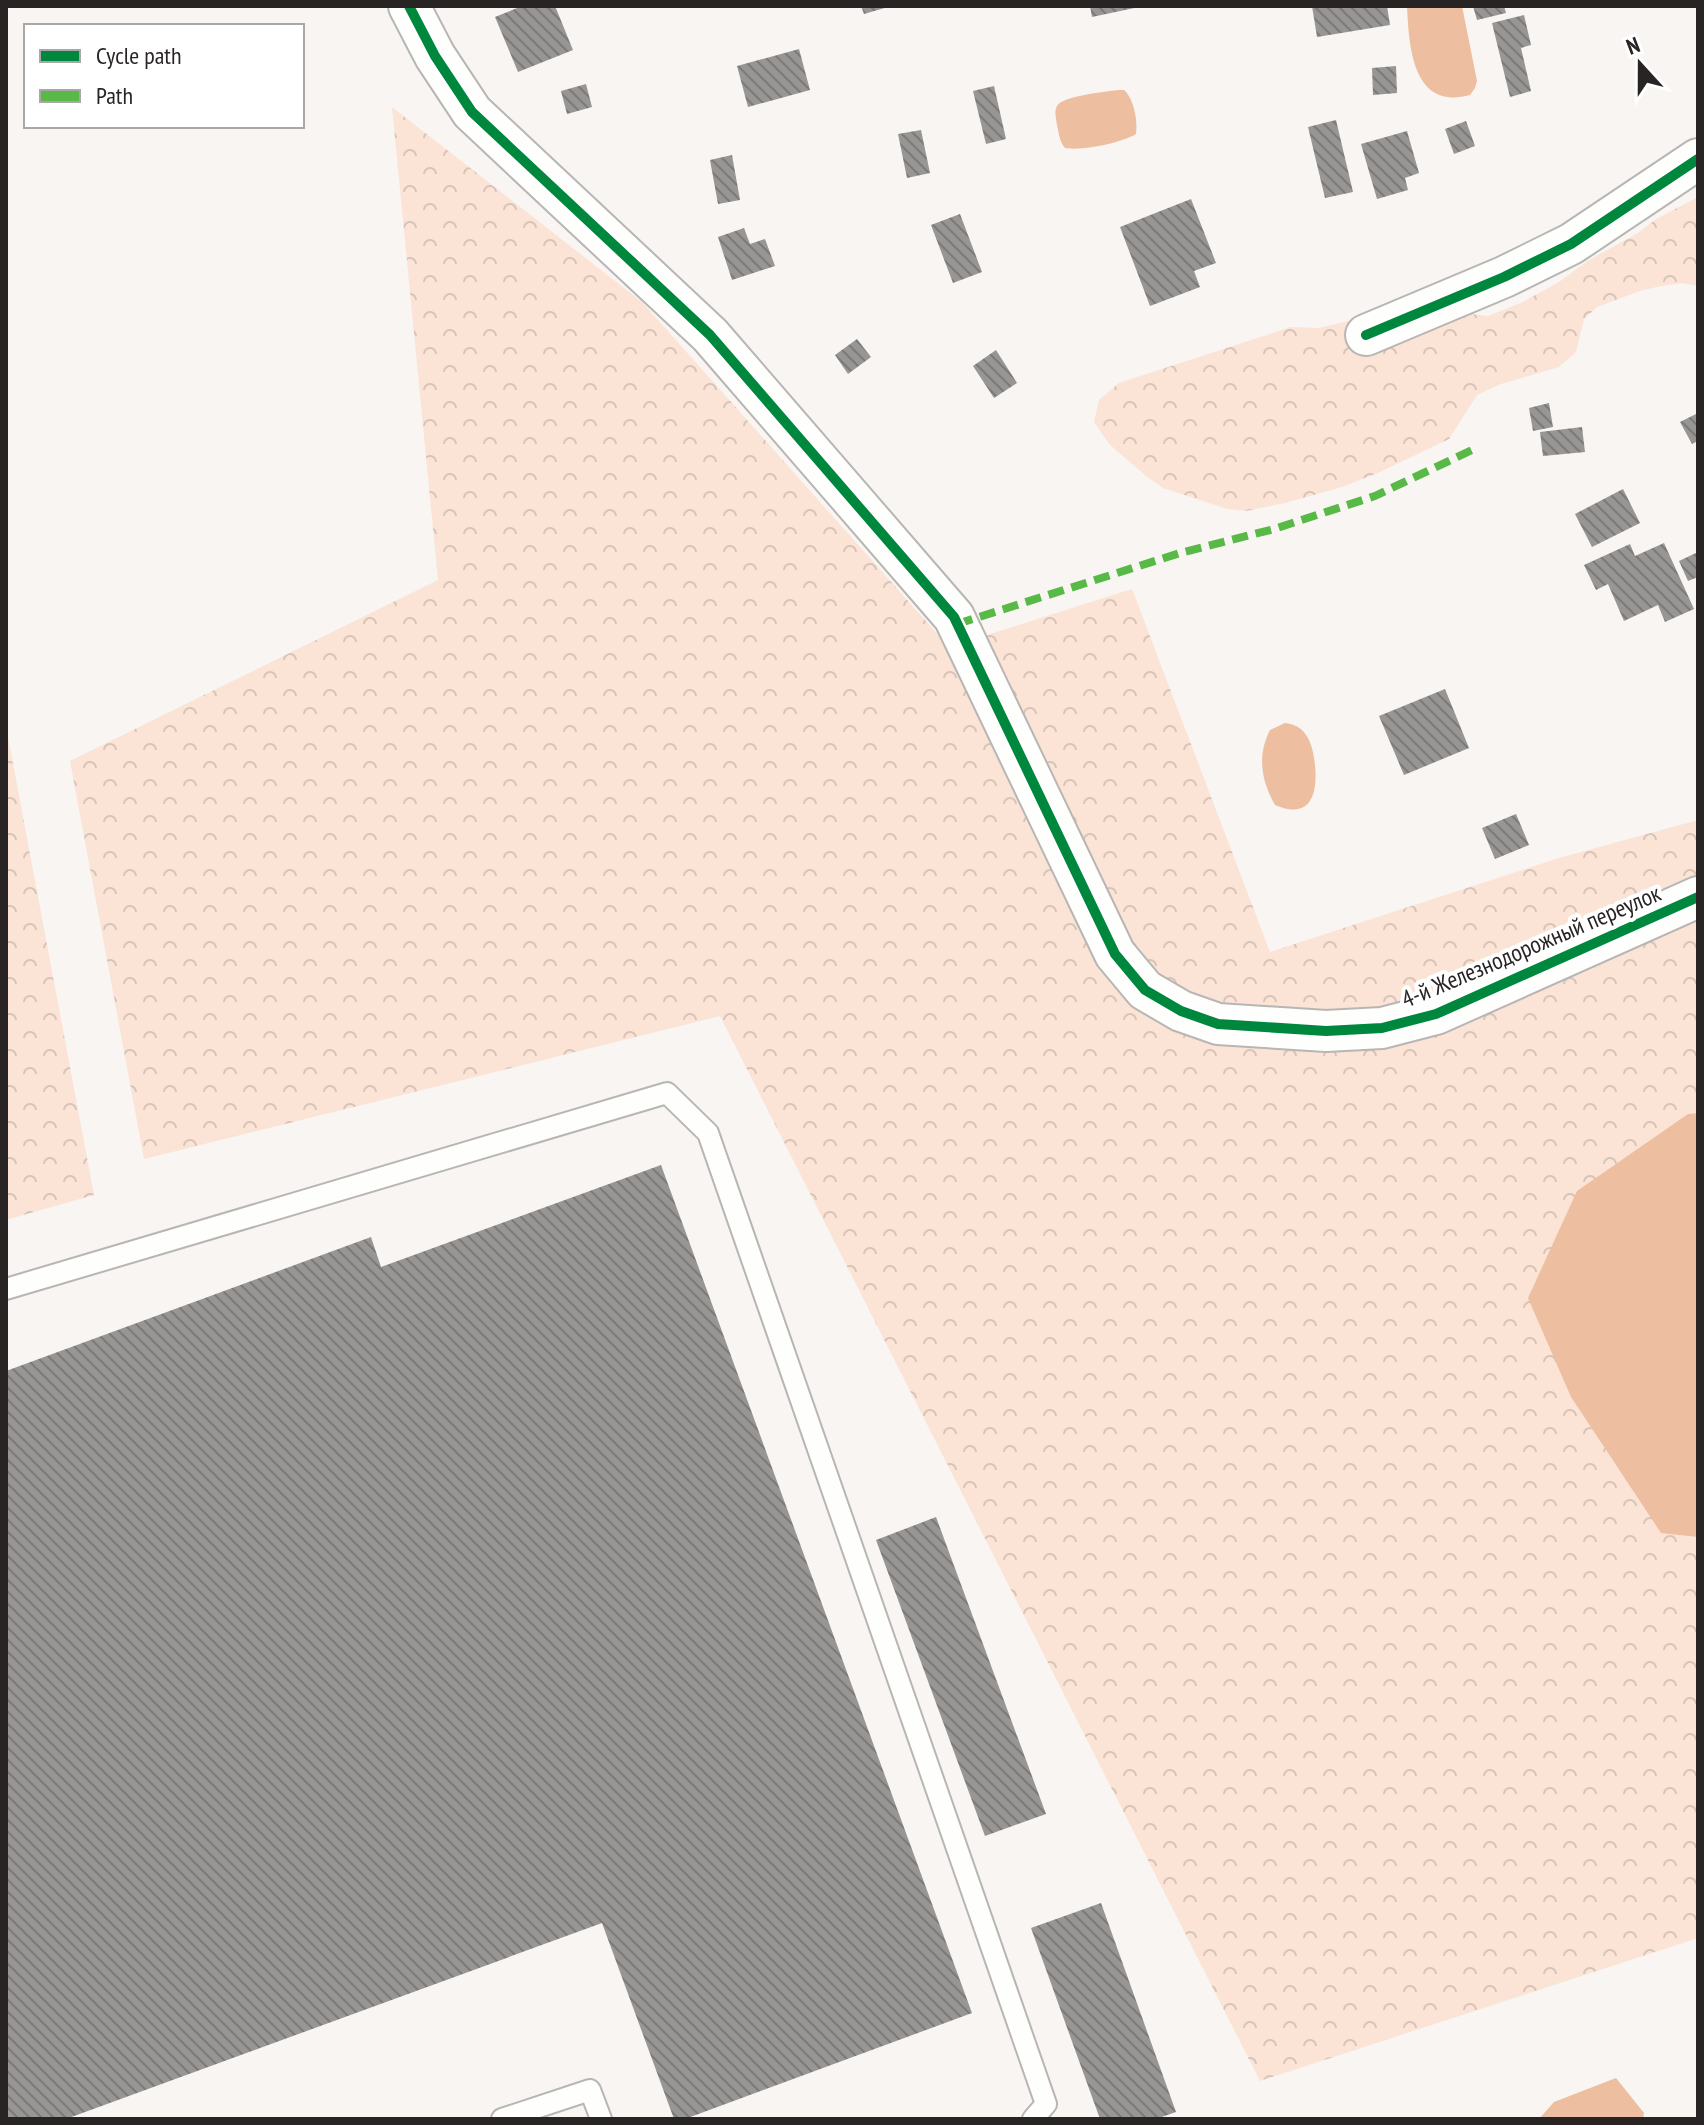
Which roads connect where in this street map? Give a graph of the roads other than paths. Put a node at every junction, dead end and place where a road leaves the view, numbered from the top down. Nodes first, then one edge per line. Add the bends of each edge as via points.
1 (409, 6) edge
2 (1698, 159) edge
3 (1366, 335) dead end
4 (1698, 897) edge
5 (6, 1289) edge
6 (502, 2119) edge
7 (601, 2119) edge
8 (1033, 2119) edge

1 - 4 street, 4-й Железнодорожный переулок via 472,112 710,335 954,617 1115,954 1145,990 1218,1024 1326,1031 1382,1028 1436,1014
2 - 3 street via 1571,244
5 - 8 lane via 667,1093 708,1133 1046,2104
6 - 7 lane via 590,2090

